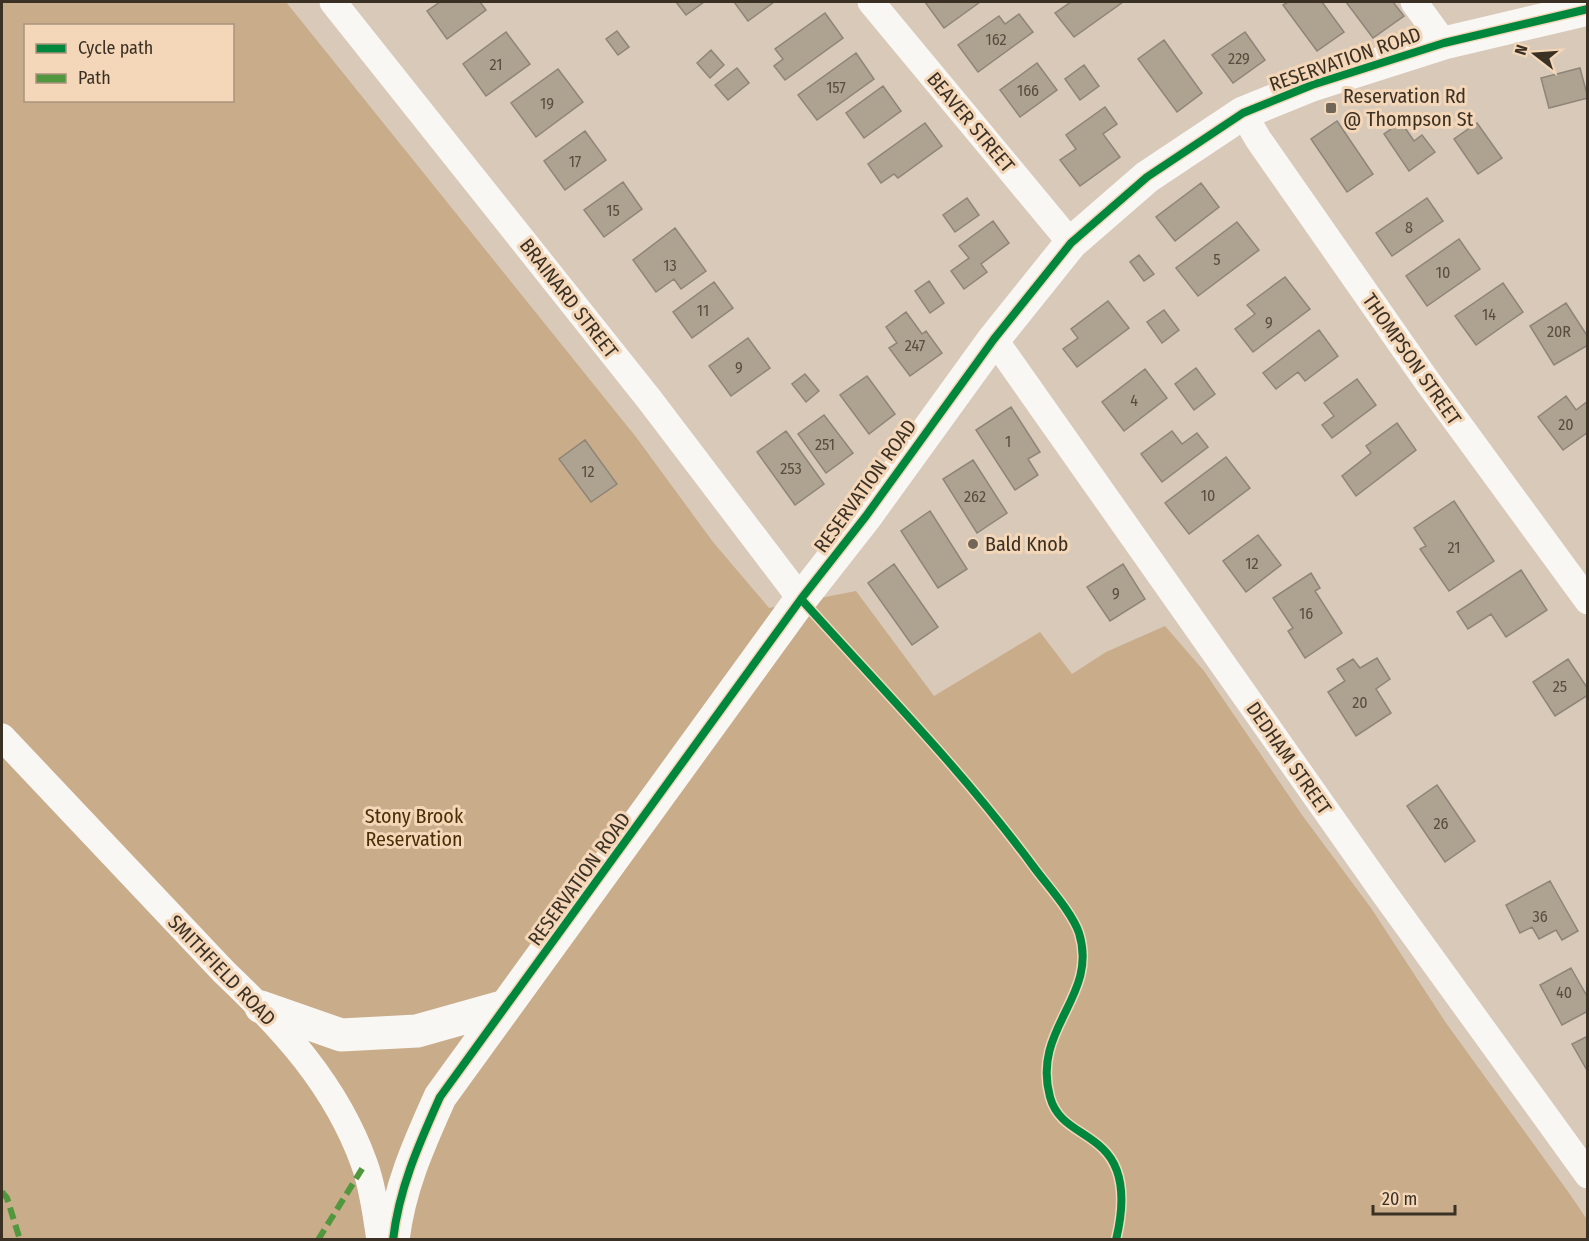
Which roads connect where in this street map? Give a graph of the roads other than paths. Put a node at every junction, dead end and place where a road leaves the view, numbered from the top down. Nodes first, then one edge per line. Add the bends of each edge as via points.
1 (333, 2) edge
2 (872, 2) edge
3 (1414, 2) edge
4 (1587, 9) edge
5 (1444, 43) junction
6 (1243, 113) junction
7 (1071, 243) junction
8 (994, 339) junction
9 (801, 599) junction
10 (1587, 601) edge
11 (2, 737) edge
12 (506, 1006) junction
13 (261, 1007) junction
14 (1587, 1175) edge
15 (380, 1239) edge
16 (393, 1239) edge

1 - 9 street, BRAINARD STREET via 649,399
2 - 7 street, BEAVER STREET
3 - 5 street
4 - 5 street, RESERVATION ROAD
5 - 6 street, RESERVATION ROAD via 1312,85
6 - 7 street, RESERVATION ROAD via 1147,177
6 - 10 street, THOMPSON STREET via 1420,371
7 - 8 street, RESERVATION ROAD
8 - 9 street, RESERVATION ROAD
8 - 14 street, DEDHAM STREET
9 - 12 street, RESERVATION ROAD
11 - 13 street, SMITHFIELD ROAD
12 - 13 street via 417,1031 341,1035
12 - 16 street, RESERVATION ROAD via 440,1097 409,1168 396,1209
13 - 15 street, SMITHFIELD ROAD via 318,1072 340,1107 365,1164

